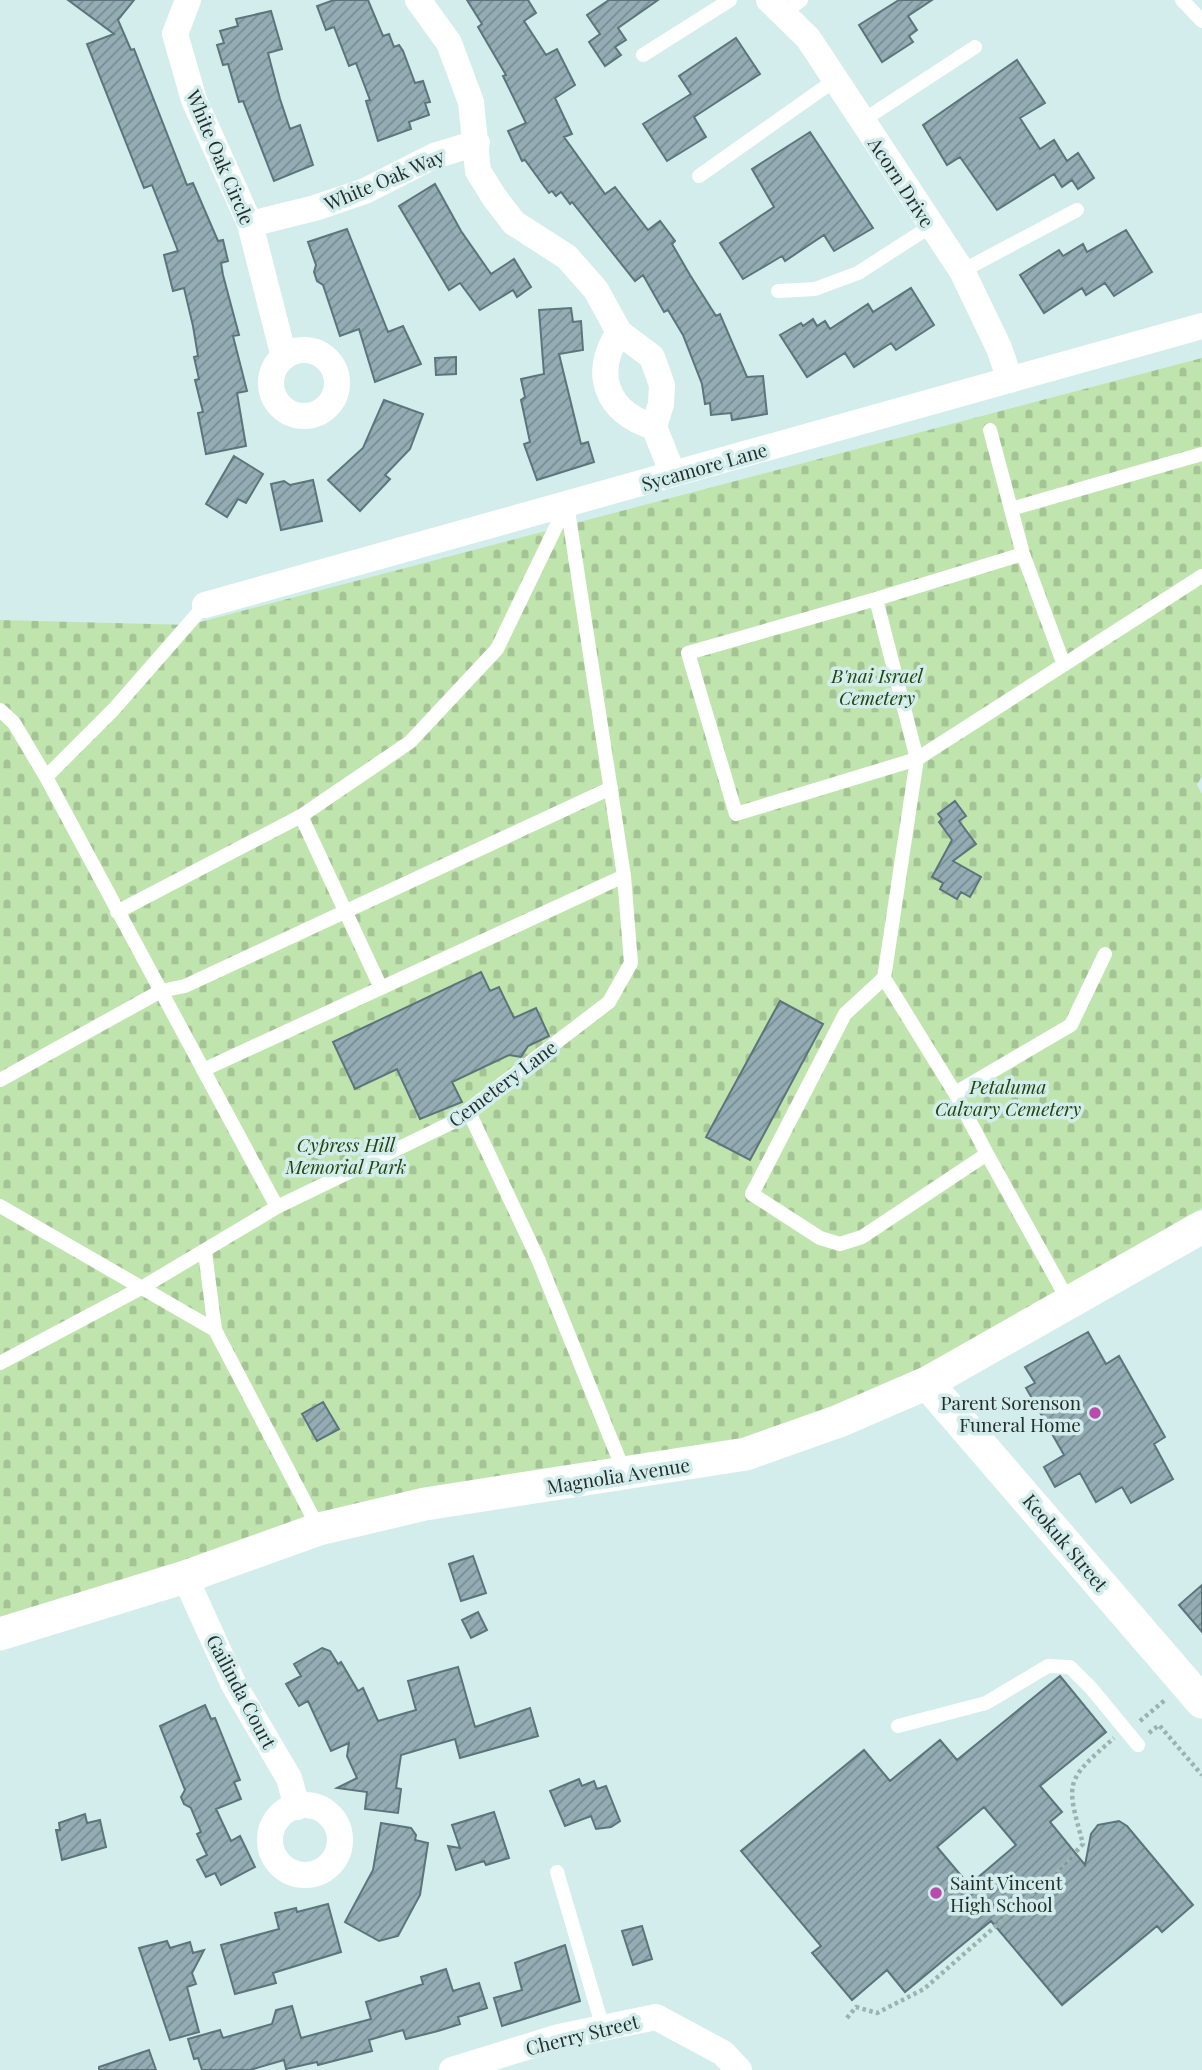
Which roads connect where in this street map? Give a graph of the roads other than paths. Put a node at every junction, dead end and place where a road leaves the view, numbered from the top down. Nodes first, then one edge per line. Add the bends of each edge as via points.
1 (188, 0) edge
2 (418, 0) edge
3 (730, 0) edge
4 (1182, 0) edge
5 (784, 4) edge
6 (1202, 21) edge
7 (975, 47) dead end
8 (643, 55) dead end
9 (835, 80) junction
10 (862, 121) junction
11 (477, 143) junction
12 (699, 176) dead end
13 (1077, 209) dead end
14 (250, 224) junction
15 (932, 226) junction
16 (961, 271) junction
17 (778, 291) dead end
18 (1202, 326) edge
19 (619, 332) junction
20 (284, 356) dead end
21 (1010, 380) junction
22 (654, 427) junction
23 (990, 430) dead end
24 (1202, 454) edge
25 (673, 474) junction
26 (567, 504) junction
27 (1011, 509) junction
28 (1023, 554) junction
29 (1202, 576) edge
30 (876, 599) junction
31 (205, 606) joint
32 (1063, 665) junction
33 (0, 710) edge
34 (917, 759) junction
35 (46, 777) junction
36 (611, 788) junction
37 (301, 816) junction
38 (624, 876) junction
39 (346, 911) junction
40 (117, 912) junction
41 (1105, 954) dead end
42 (884, 978) junction
43 (381, 988) junction
44 (160, 991) junction
45 (203, 1070) junction
46 (0, 1080) edge
47 (955, 1093) junction
48 (468, 1110) junction
49 (987, 1154) junction
50 (277, 1207) junction
51 (2, 1210) edge
52 (1202, 1227) edge
53 (205, 1252) junction
54 (143, 1287) junction
55 (1069, 1302) junction
56 (215, 1330) junction
57 (0, 1363) edge
58 (927, 1383) junction
59 (625, 1475) junction
60 (319, 1529) junction
61 (185, 1577) junction
62 (0, 1634) edge
63 (1202, 1702) edge
64 (898, 1726) dead end
65 (1138, 1745) dead end
66 (297, 1807) dead end
67 (557, 1872) dead end
68 (603, 2028) junction
69 (452, 2070) edge
70 (739, 2070) edge

1 - 14 street, White Oak Circle via 176,34 194,100
2 - 11 street via 449,43 471,102
3 - 8 lane
4 - 6 lane
5 - 9 street, Acorn Drive
7 - 10 lane
9 - 10 street, Acorn Drive
9 - 12 lane
10 - 15 street, Acorn Drive
11 - 14 street, White Oak Way via 415,164 352,195
11 - 19 street via 478,171 494,197 514,223 567,257 596,290
13 - 16 lane
14 - 20 street, White Oak Circle
15 - 16 street, Acorn Drive
15 - 17 lane via 858,273 815,289
16 - 21 street, Acorn Drive
18 - 21 street, Sycamore Lane
19 - 22 street via 652,357 662,386
19 - 22 street via 608,349 604,375 609,392 620,409
21 - 25 street, Sycamore Lane
22 - 25 street
23 - 27 lane
24 - 27 lane
25 - 26 street, Sycamore Lane
26 - 31 street, Sycamore Lane
26 - 36 lane, Cemetery Lane
26 - 37 lane via 497,649 410,743
27 - 28 lane
28 - 30 lane
28 - 32 lane
29 - 32 lane
30 - 34 lane
30 - 34 lane via 688,653 736,814
31 - 35 lane
32 - 34 lane
33 - 35 lane via 14,723
34 - 42 lane
35 - 40 lane
36 - 38 lane, Cemetery Lane
36 - 39 lane
37 - 39 lane
37 - 40 lane
38 - 43 lane
38 - 48 lane, Cemetery Lane via 631,962 609,1002
39 - 43 lane
39 - 44 lane via 185,986
40 - 44 lane
41 - 47 lane via 1070,1025
42 - 47 lane
42 - 49 lane via 845,1014 752,1194 820,1238 841,1244 862,1237
43 - 45 lane
44 - 45 lane
44 - 46 lane
45 - 50 lane
47 - 49 lane
48 - 50 lane, Cemetery Lane via 451,1123
48 - 59 lane via 538,1259
49 - 55 lane
50 - 53 lane, Cemetery Lane
51 - 54 lane
52 - 55 street, Magnolia Avenue
53 - 54 lane, Cemetery Lane
53 - 56 lane
54 - 56 lane
54 - 57 lane, Cemetery Lane
55 - 58 street, Magnolia Avenue
56 - 60 lane
58 - 59 street, Magnolia Avenue via 746,1454
58 - 63 street, Keokuk Street
59 - 60 street, Magnolia Avenue via 425,1504
60 - 61 street, Magnolia Avenue
61 - 62 street, Magnolia Avenue
61 - 66 street, Gailinda Court via 234,1685 289,1777
64 - 65 lane via 986,1703 1048,1666 1070,1667
67 - 68 lane
68 - 69 street, Cherry Street
68 - 70 street, Cherry Street via 656,2017 723,2053

